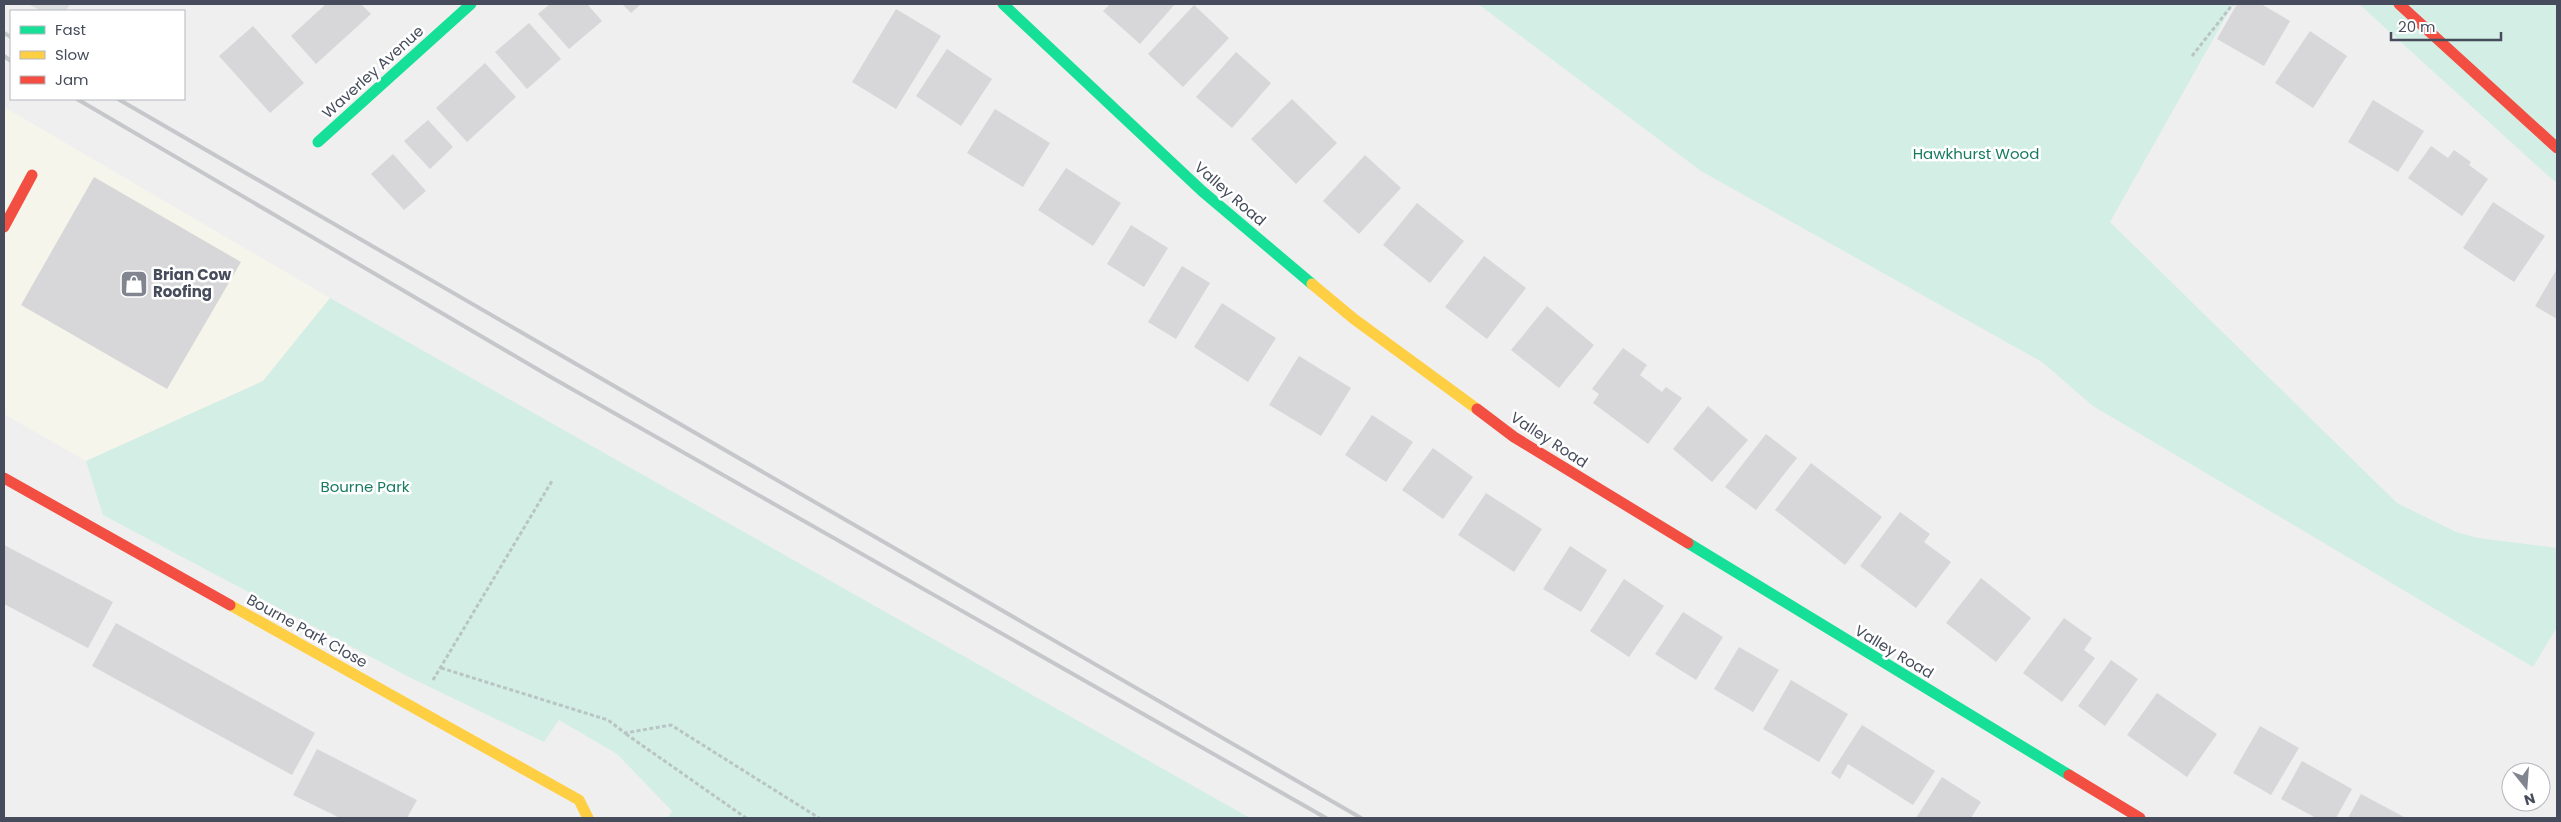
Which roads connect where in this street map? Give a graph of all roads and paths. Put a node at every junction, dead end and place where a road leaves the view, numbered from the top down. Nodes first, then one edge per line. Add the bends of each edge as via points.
1 (470, 4) edge
2 (1003, 4) edge
3 (2233, 4) edge
4 (2399, 4) edge
5 (2192, 56) dead end
6 (318, 142) dead end
7 (2557, 148) edge
8 (32, 175) dead end
9 (4, 227) edge
10 (4, 478) edge
11 (552, 482) dead end
12 (441, 668) junction
13 (416, 709) junction
14 (625, 733) junction
15 (588, 818) edge
16 (746, 818) edge
17 (819, 818) edge
18 (2140, 818) edge

1 - 6 street, Waverley Avenue
2 - 18 street, Valley Road via 1202,191 1354,319 1514,437
3 - 5 path
4 - 7 street
8 - 9 street
10 - 13 street, Bourne Park Close
11 - 12 path
12 - 13 path
12 - 14 path via 608,720
13 - 15 street, Bourne Park Close via 579,800
14 - 16 path
14 - 17 path via 671,725

